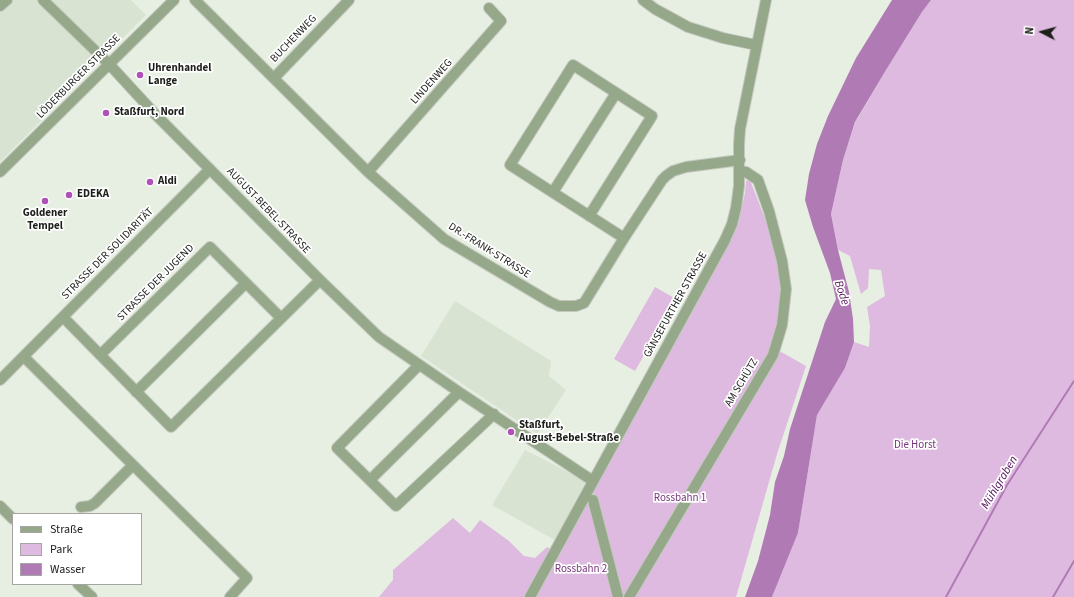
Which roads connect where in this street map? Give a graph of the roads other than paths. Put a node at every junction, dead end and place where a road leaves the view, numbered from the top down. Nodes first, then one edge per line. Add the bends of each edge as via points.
1 (7, 0) edge
2 (43, 0) edge
3 (174, 0) edge
4 (195, 0) edge
5 (349, 0) edge
6 (643, 0) edge
7 (766, 0) edge
8 (0, 6) edge
9 (489, 8) dead end
10 (756, 45) junction
11 (109, 64) junction
12 (274, 78) junction
13 (616, 93) junction
14 (740, 160) junction
15 (210, 169) junction
16 (740, 171) junction
17 (0, 172) edge
18 (368, 172) junction
19 (552, 192) junction
20 (589, 216) junction
21 (624, 238) junction
22 (320, 280) junction
23 (246, 283) junction
24 (63, 317) junction
25 (281, 318) junction
26 (100, 355) junction
27 (24, 357) junction
28 (420, 365) junction
29 (0, 380) edge
30 (136, 392) junction
31 (459, 392) junction
32 (494, 414) junction
33 (133, 465) junction
34 (370, 480) junction
35 (593, 481) junction
36 (593, 500) dead end
37 (0, 506) edge
38 (81, 507) dead end
39 (12, 518) edge
40 (79, 585) edge
41 (92, 597) edge
42 (230, 597) edge
43 (530, 597) edge
44 (618, 597) edge
45 (629, 597) edge

1 - 8 street
2 - 11 street, AUGUST-BEBEL-STRASSE
3 - 11 street, LÖDERBURGER STRASSE
4 - 12 street, DR.-FRANK-STRASSE
5 - 12 street, BUCHENWEG
6 - 10 street via 655,10 688,26 723,38
7 - 10 street, GÄNSEFURTHER STRASSE
9 - 18 street, LINDENWEG via 501,21
10 - 14 street, GÄNSEFURTHER STRASSE via 740,129
11 - 15 street, AUGUST-BEBEL-STRASSE
11 - 17 street, LÖDERBURGER STRASSE
12 - 18 street, DR.-FRANK-STRASSE
13 - 19 street
13 - 19 street via 573,65 510,165
13 - 20 street via 652,116
14 - 16 street, GÄNSEFURTHER STRASSE
14 - 21 street, DR.-FRANK-STRASSE via 673,171 662,180
15 - 22 street, AUGUST-BEBEL-STRASSE
15 - 24 street, STRASSE DER SOLIDARITÄT
16 - 35 street, GÄNSEFURTHER STRASSE via 736,208 729,232
16 - 45 street, AM SCHÜTZ via 758,180 771,218 786,289 782,325 773,355
18 - 21 street, DR.-FRANK-STRASSE via 444,240 559,306 576,306 584,303
19 - 20 street
20 - 21 street
22 - 25 street
22 - 28 street, AUGUST-BEBEL-STRASSE via 379,337
23 - 25 street, STRASSE DER JUGEND
23 - 26 street, STRASSE DER JUGEND via 210,247
23 - 30 street
24 - 26 street
24 - 27 street, STRASSE DER SOLIDARITÄT
25 - 30 street via 171,427
26 - 30 street
27 - 29 street, STRASSE DER SOLIDARITÄT
27 - 33 street
28 - 31 street, AUGUST-BEBEL-STRASSE
28 - 34 street via 337,448
31 - 32 street, AUGUST-BEBEL-STRASSE
31 - 34 street
32 - 34 street via 396,506
32 - 35 street, AUGUST-BEBEL-STRASSE
33 - 38 street via 95,503
33 - 42 street via 247,578
35 - 43 street, GÄNSEFURTHER STRASSE
36 - 44 street
37 - 39 street
40 - 41 street

